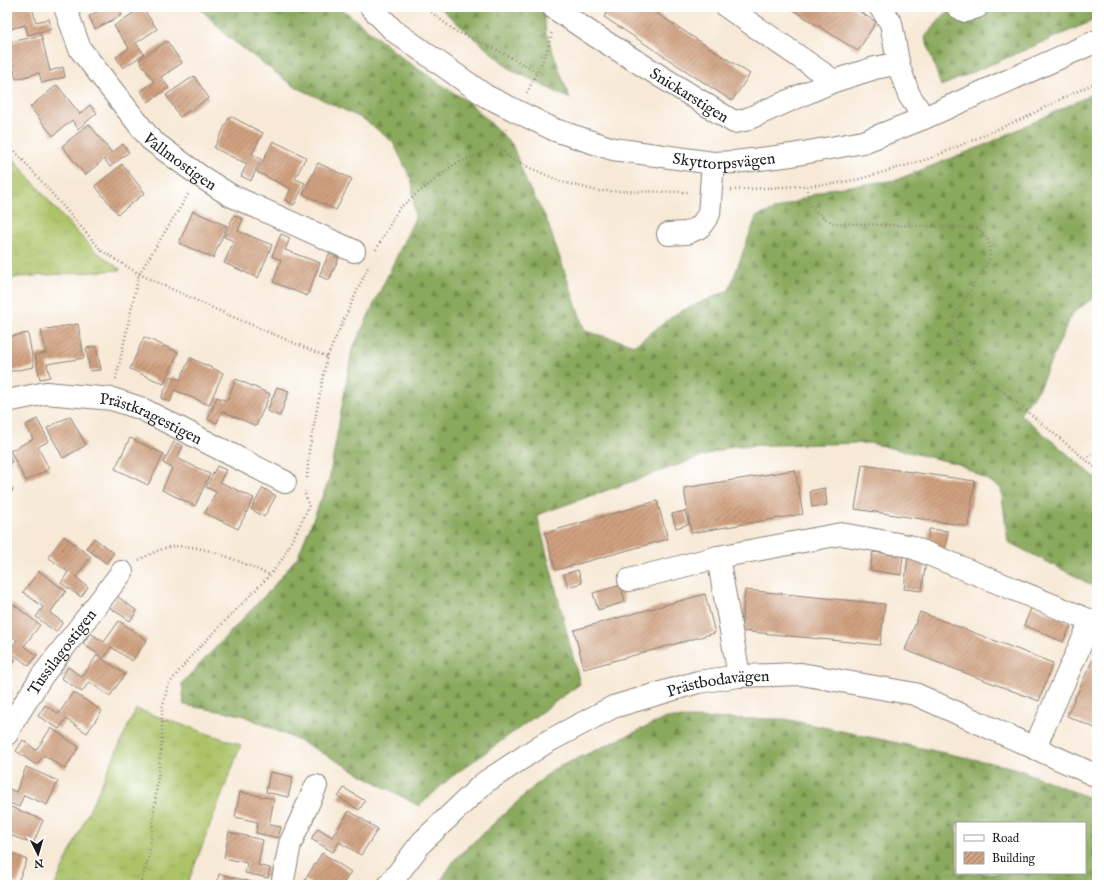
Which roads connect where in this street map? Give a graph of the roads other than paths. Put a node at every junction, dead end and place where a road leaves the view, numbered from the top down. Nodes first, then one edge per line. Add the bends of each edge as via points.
1 (65, 7) edge
2 (371, 7) edge
3 (727, 7) edge
4 (880, 7) edge
5 (958, 7) edge
6 (977, 7) edge
7 (554, 8) edge
8 (1097, 41) edge
9 (899, 67) junction
10 (834, 81) junction
11 (924, 118) junction
12 (713, 163) junction
13 (668, 234) dead end
14 (365, 257) road end
15 (7, 400) edge
16 (295, 484) road end
17 (718, 557) junction
18 (122, 572) road end
19 (629, 580) dead end
20 (739, 676) junction
21 (7, 734) edge
22 (1035, 748) junction
23 (1097, 776) edge
24 (316, 786) dead end
25 (282, 885) edge
26 (389, 885) edge

1 - 14 street, Vallmostigen via 80,49 151,140 200,176 230,194
2 - 12 street, Skyttorpsvägen, bridge via 394,31 486,96 555,130 613,149
3 - 10 street
4 - 9 street via 891,23
5 - 6 street via 965,11
7 - 10 street, Snickarstigen via 734,122 745,120
8 - 11 street, Skyttorpsvägen
9 - 10 street, Snickarstigen via 890,65 875,68
9 - 11 street via 909,96
11 - 12 street, Skyttorpsvägen via 862,142 785,156
12 - 13 street via 709,214 700,227 688,233
15 - 16 street, Prästkragestigen via 46,393 112,399 140,408
17 - 19 street
17 - 20 street
17 - 22 street via 841,534 909,546 1090,621
18 - 21 street, Tussilagostigen via 42,676
20 - 22 street, Prästbodavägen via 801,674 915,694
20 - 26 street, Prästbodavägen via 698,682 613,707 545,744 484,783 422,842
22 - 23 street, Prästbodavägen
24 - 25 street via 290,844

